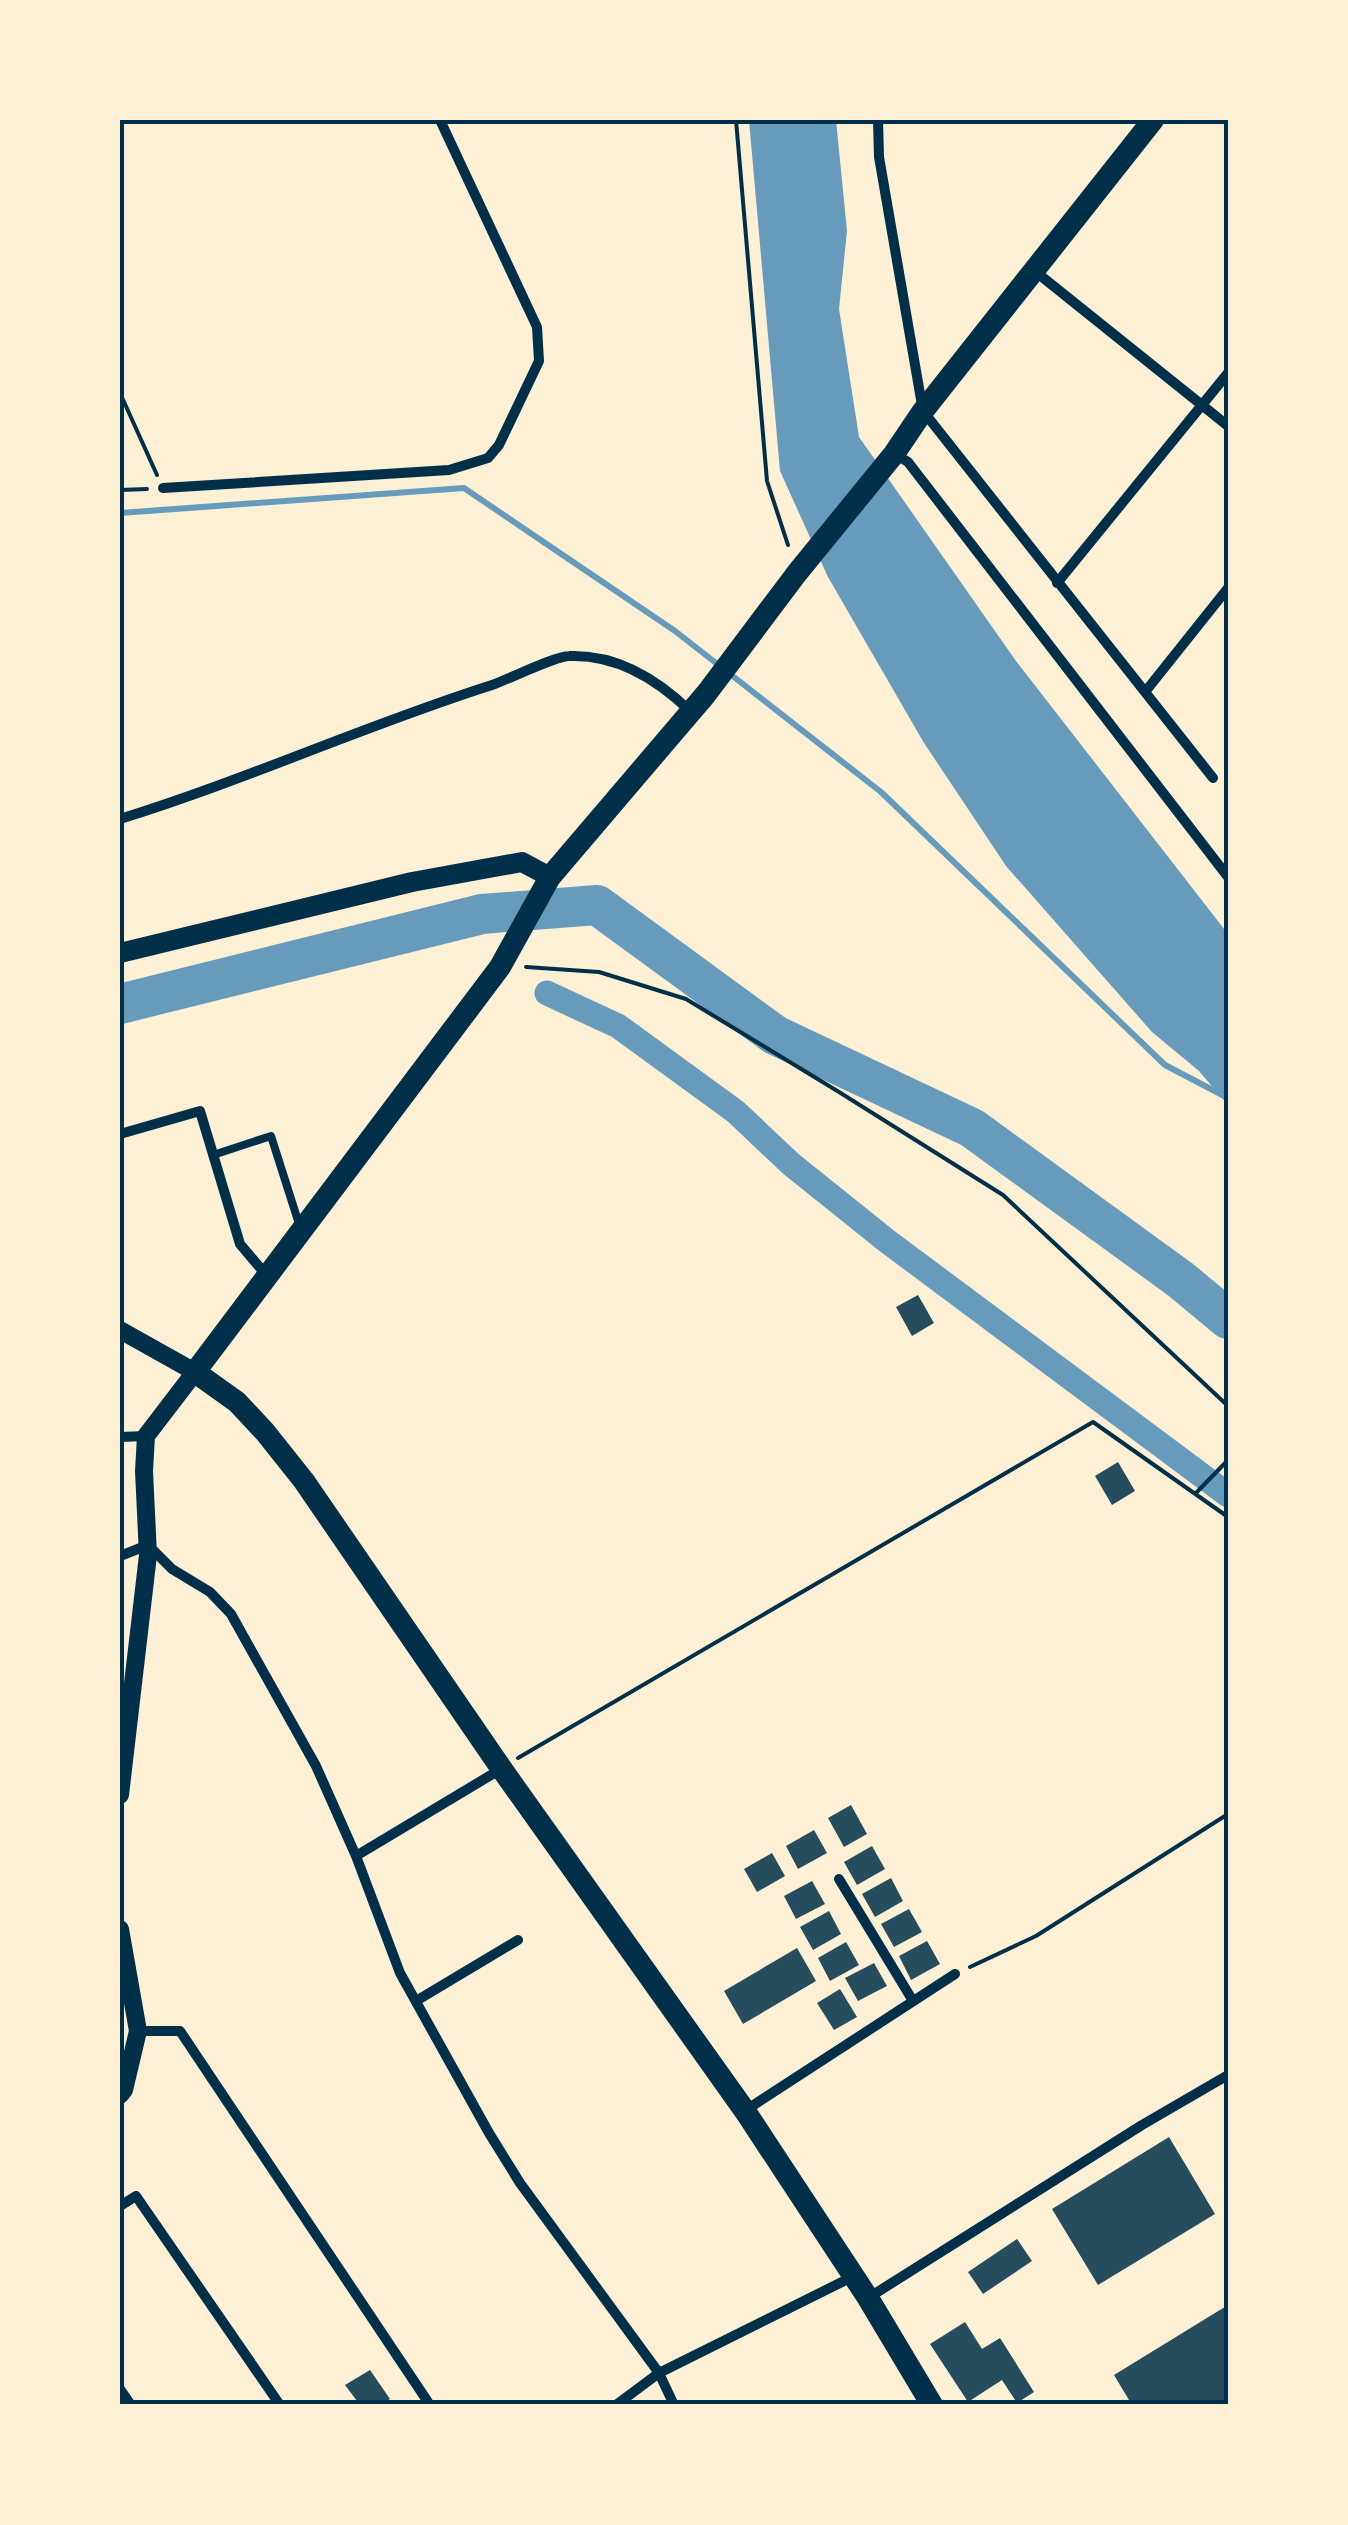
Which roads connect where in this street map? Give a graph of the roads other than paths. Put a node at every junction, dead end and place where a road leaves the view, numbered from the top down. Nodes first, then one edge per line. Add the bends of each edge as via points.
1 (440, 120) edge
2 (878, 120) edge
3 (1153, 120) edge
4 (1036, 272) junction
5 (1228, 373) edge
6 (1202, 405) junction
7 (923, 411) junction
8 (1228, 426) edge
9 (894, 454) junction
10 (163, 488) road end
11 (1058, 583) junction
12 (1228, 588) edge
13 (1144, 692) junction
14 (698, 703) junction
15 (1213, 778) dead end
16 (120, 819) edge
17 (550, 877) junction
18 (1228, 877) edge
19 (120, 954) edge
20 (120, 1134) edge
21 (214, 1155) junction
22 (301, 1231) junction
23 (268, 1277) junction
24 (120, 1330) edge
25 (195, 1372) junction
26 (146, 1436) junction
27 (120, 1437) edge
28 (148, 1544) junction
29 (120, 1556) edge
30 (502, 1768) junction
31 (120, 1794) edge
32 (356, 1856) junction
33 (838, 1879) dead end
34 (120, 1929) edge
35 (518, 1940) dead end
36 (955, 1974) road end
37 (416, 2001) junction
38 (913, 2001) junction
39 (138, 2031) junction
40 (1228, 2075) edge
41 (120, 2096) edge
42 (745, 2111) junction
43 (120, 2206) edge
44 (853, 2277) junction
45 (868, 2298) junction
46 (659, 2373) junction
47 (120, 2389) edge
48 (131, 2405) edge
49 (280, 2405) edge
50 (430, 2405) edge
51 (616, 2405) edge
52 (674, 2405) edge
53 (932, 2405) edge

1 - 10 street via 537,327 539,361 499,445 488,458 449,470
2 - 7 street via 878,157
3 - 4 main road
4 - 6 street
4 - 7 main road
5 - 6 street
6 - 8 street
6 - 11 street
7 - 9 main road
7 - 11 street
9 - 14 main road
9 - 18 street via 908,462
11 - 13 street
12 - 13 street
13 - 15 street
14 - 16 street via 615,662 564,656
14 - 17 main road
17 - 19 main road via 522,862 503,865
17 - 22 main road via 500,967
20 - 21 street via 200,1111
21 - 22 lane via 271,1136
21 - 23 street via 240,1244
22 - 23 main road
23 - 25 main road
24 - 25 street
25 - 26 street
25 - 30 main road via 237,1402 304,1481
26 - 27 street
26 - 28 street
28 - 29 street
28 - 31 street
28 - 32 street via 231,1614 316,1766
30 - 32 street
30 - 42 main road
32 - 37 street
33 - 38 street
34 - 39 street
35 - 37 street
36 - 38 street
37 - 46 street via 520,2183
38 - 42 street
39 - 41 street
39 - 50 street via 180,2030
40 - 45 street
42 - 44 main road
43 - 49 street via 136,2196
44 - 45 main road
44 - 46 street
45 - 53 main road
46 - 51 street
46 - 52 street
47 - 48 street

